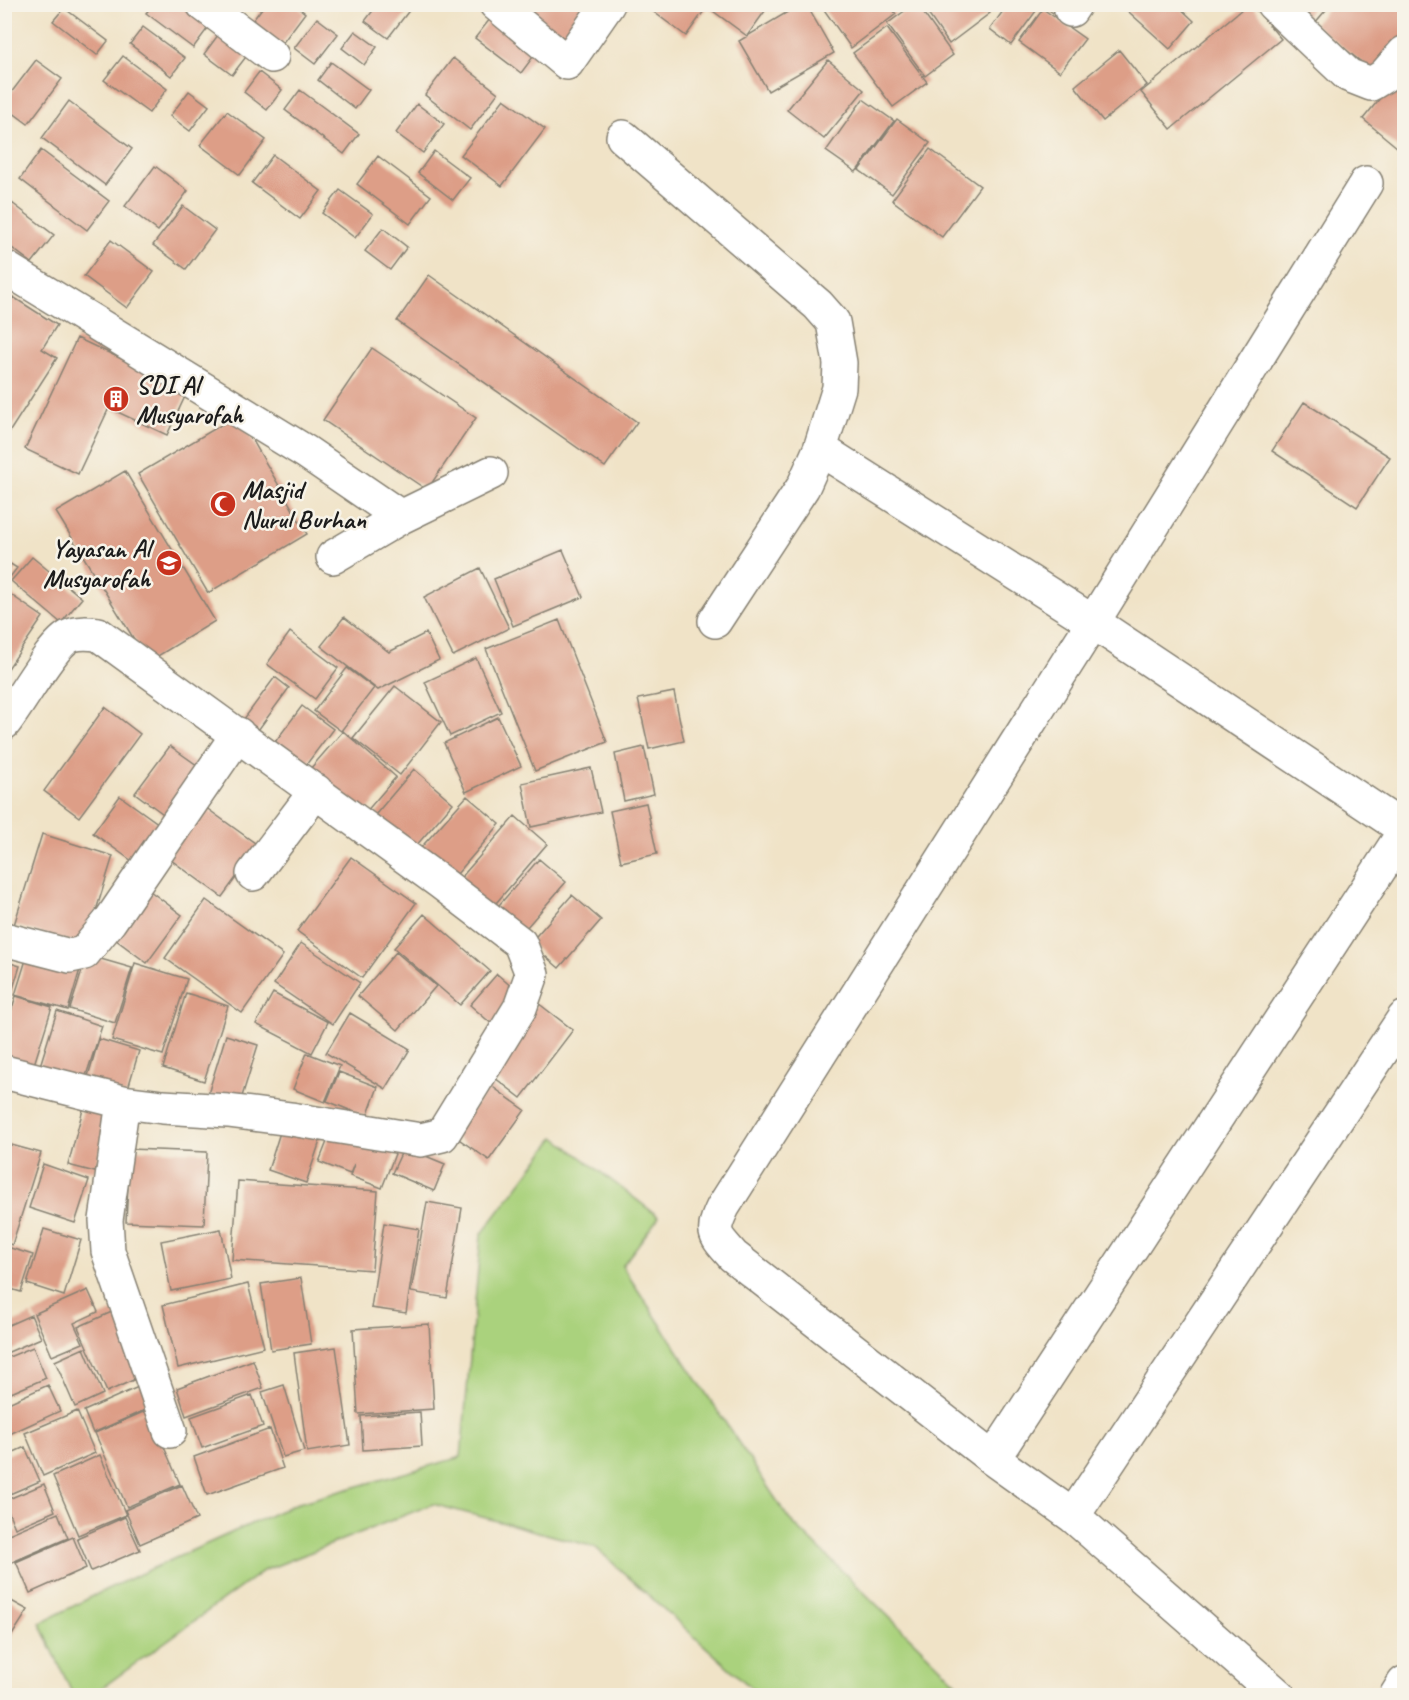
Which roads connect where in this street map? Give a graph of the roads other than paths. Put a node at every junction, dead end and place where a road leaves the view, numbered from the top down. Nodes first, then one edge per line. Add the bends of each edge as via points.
1 (203, 4) edge
2 (496, 4) edge
3 (608, 4) edge
4 (1273, 4) edge
5 (1404, 53) edge
6 (272, 56) dead end
7 (623, 137) dead end
8 (1366, 183) dead end
9 (4, 267) edge
10 (820, 449) junction
11 (491, 473) dead end
12 (401, 518) junction
13 (333, 557) dead end
14 (715, 621) dead end
15 (1093, 622) junction
16 (6, 717) edge
17 (238, 734) junction
18 (316, 791) junction
19 (1404, 831) edge
20 (253, 874) dead end
21 (4, 939) edge
22 (1404, 1018) edge
23 (4, 1072) edge
24 (123, 1102) junction
25 (170, 1431) dead end
26 (993, 1459) junction
27 (1073, 1516) junction
28 (1404, 1683) edge
29 (1279, 1695) edge
30 (1396, 1695) edge

1 - 6 street
2 - 3 street via 567,63
4 - 5 street via 1333,62 1360,80 1371,84 1384,76
7 - 10 street via 833,322 840,363 839,388
8 - 15 street
9 - 12 street via 306,452
10 - 14 street via 803,487
10 - 15 street
11 - 12 street
12 - 13 street
15 - 19 street
15 - 26 street via 715,1223 716,1236 733,1256
16 - 17 street via 57,645 70,635 85,633 98,634
17 - 18 street
17 - 21 street via 84,953 70,956
18 - 20 street
18 - 24 street via 520,943 532,974 520,1008 455,1116 442,1135 421,1140 270,1116
19 - 26 street
22 - 27 street
23 - 24 street
24 - 25 street via 106,1220 108,1251
26 - 27 street
27 - 29 street
28 - 30 street

